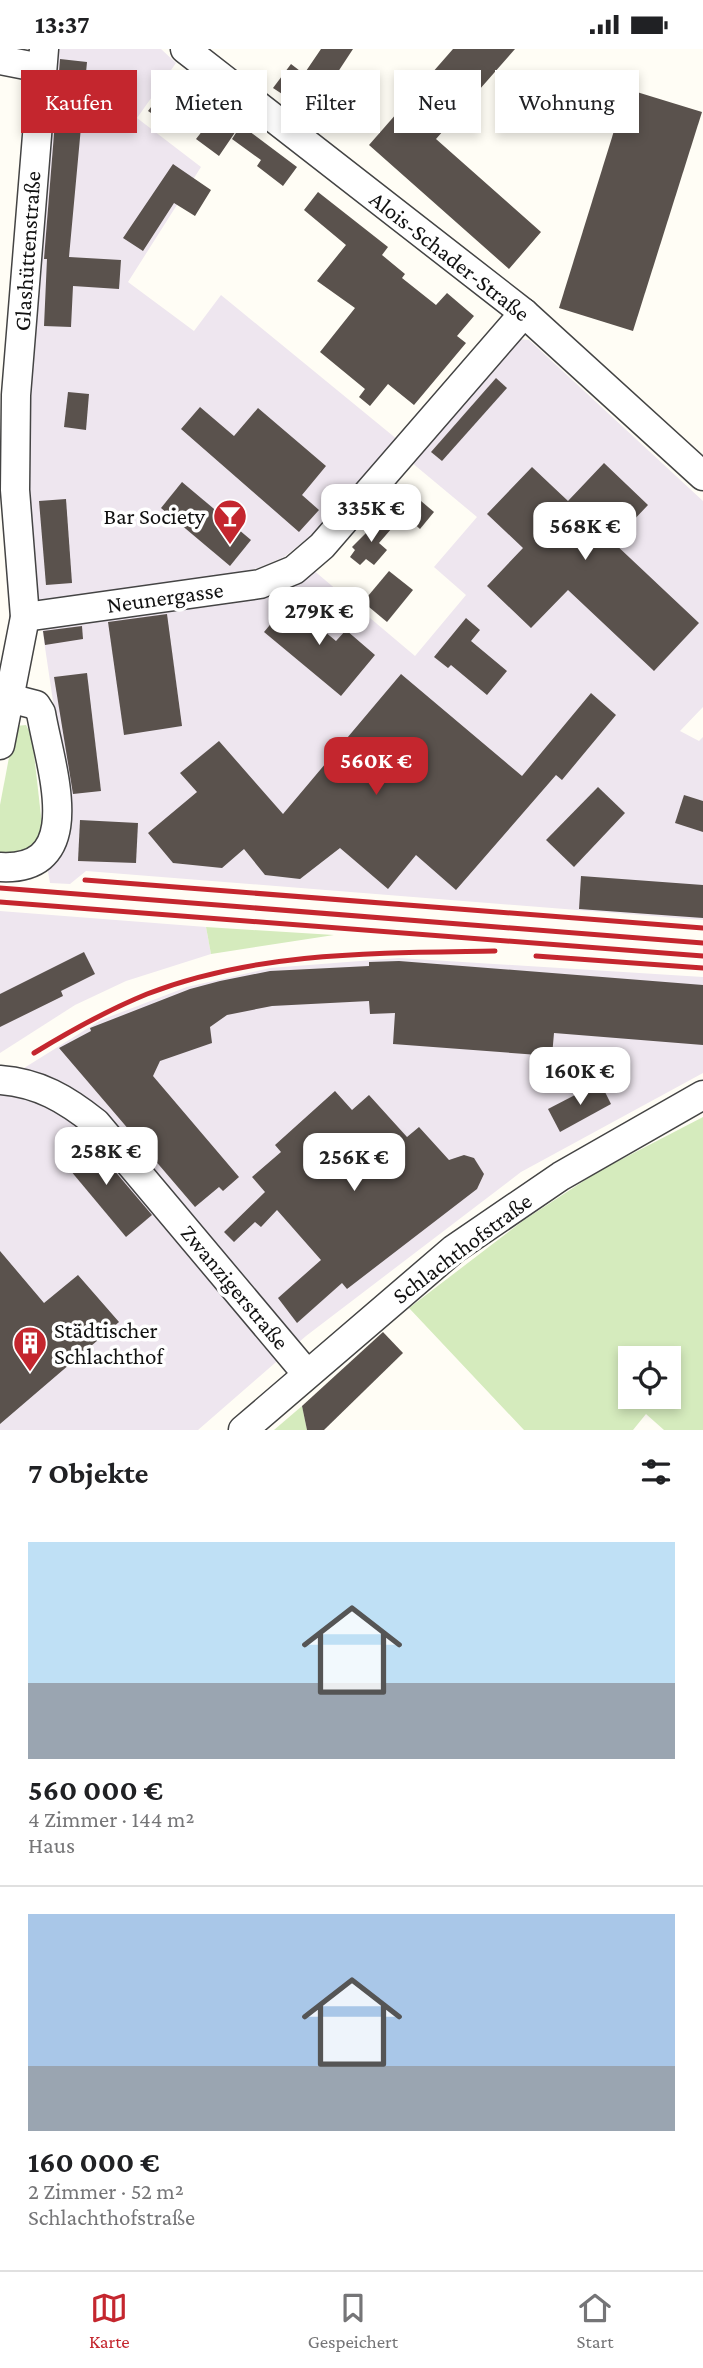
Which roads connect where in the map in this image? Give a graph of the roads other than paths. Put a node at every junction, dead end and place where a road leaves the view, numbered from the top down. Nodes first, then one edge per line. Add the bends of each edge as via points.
1 (185, 49) edge
2 (43, 59) edge
3 (0, 60) edge
4 (524, 313) junction
5 (703, 476) edge
6 (25, 617) junction
7 (9, 698) junction
8 (0, 745) edge
9 (0, 867) edge
10 (0, 1080) edge
11 (703, 1095) edge
12 (307, 1374) junction
13 (243, 1430) edge

1 - 4 street, Alois-Schader-Straße
2 - 3 street
2 - 6 street, Glashüttenstraße via 16,395 15,490
4 - 5 street, Alois-Schader-Straße
4 - 6 street, Neunergasse via 322,546 294,570 260,584
6 - 7 street, Glashüttenstraße
7 - 8 street, Glashüttenstraße
7 - 9 street via 36,705 41,713 58,809 56,834 46,855 33,865
10 - 12 street, Zwanzigerstraße via 40,1086 96,1123
11 - 12 street, Schlachthofstraße via 508,1210 454,1249
12 - 13 street, Schlachthofstraße

